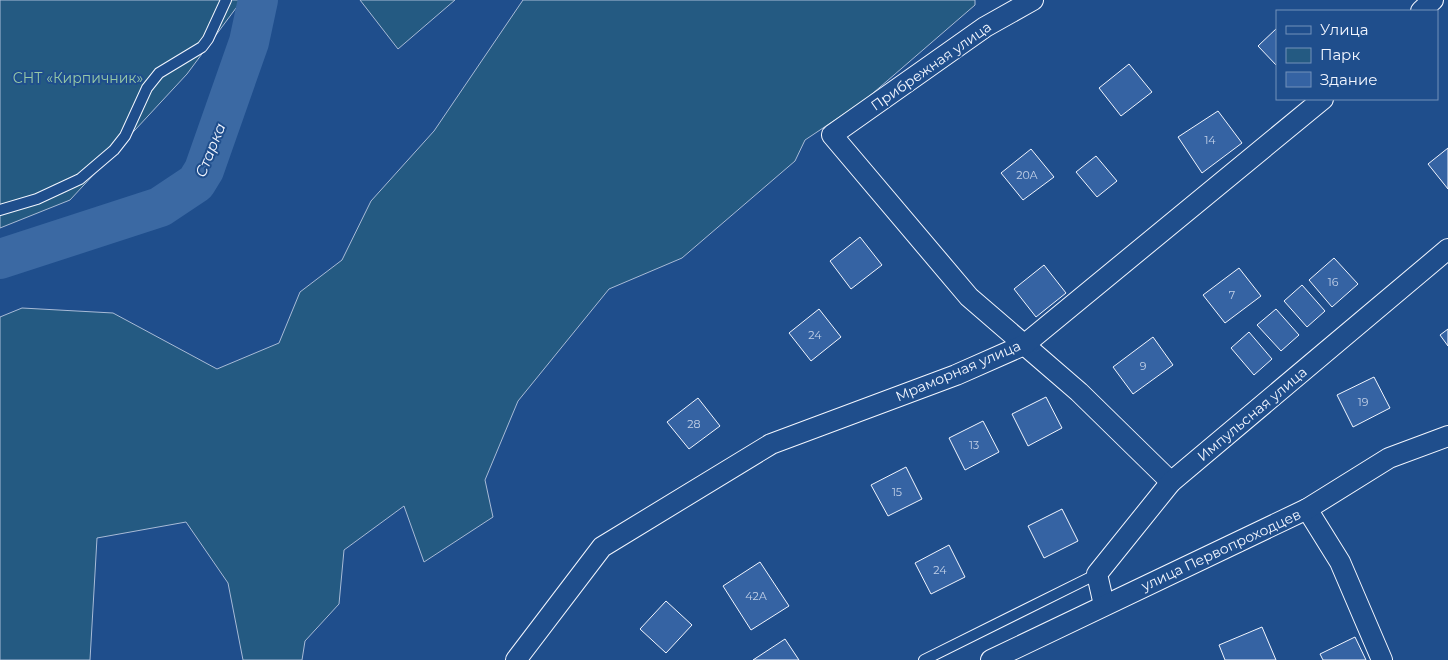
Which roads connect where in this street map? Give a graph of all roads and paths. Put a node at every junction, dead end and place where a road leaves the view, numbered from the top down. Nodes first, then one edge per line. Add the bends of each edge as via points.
1 (226, 0) edge
2 (1033, 0) edge
3 (1433, 0) edge
4 (1422, 10) edge
5 (1322, 100) edge
6 (0, 210) edge
7 (1448, 249) edge
8 (1024, 345) junction
9 (1448, 436) edge
10 (1171, 482) junction
11 (1307, 510) junction
12 (1096, 574) junction
13 (1104, 605) junction
14 (516, 660) edge
15 (924, 660) edge
16 (991, 660) edge
17 (1382, 660) edge

1 - 6 lane via 202,47 159,74 147,88 125,136 114,150 80,179 37,199
2 - 8 street, Прибрежная улица via 985,27 832,135 969,297
3 - 4 street
5 - 8 street, Мраморная улица
7 - 10 street, Импульсная улица
8 - 10 street via 1079,392
8 - 14 street, Мраморная улица via 956,375 771,444 602,547
9 - 11 street, улица Первопроходцев via 1389,458
10 - 12 street, Импульсная улица
11 - 13 street, улица Первопроходцев
11 - 17 street via 1340,562
12 - 13 street
12 - 15 lane
13 - 16 street, улица Первопроходцев

